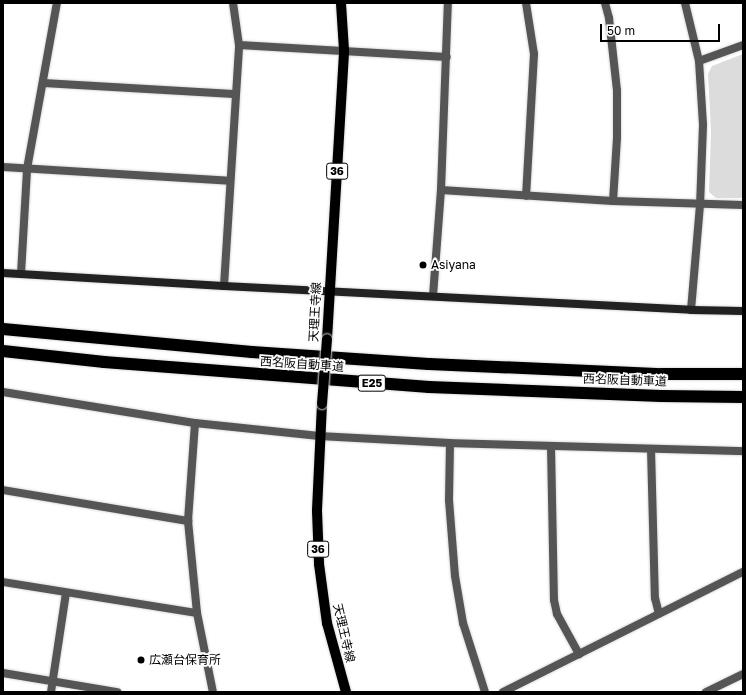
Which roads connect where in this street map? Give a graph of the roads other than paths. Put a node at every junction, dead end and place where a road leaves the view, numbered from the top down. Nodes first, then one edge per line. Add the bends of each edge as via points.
1 (57, 3) edge
2 (233, 3) edge
3 (342, 3) edge
4 (448, 3) edge
5 (526, 3) edge
6 (605, 3) edge
7 (686, 3) edge
8 (238, 45) junction
9 (743, 45) edge
10 (344, 50) junction
11 (447, 58) junction
12 (700, 62) junction
13 (43, 83) junction
14 (234, 94) junction
15 (3, 167) edge
16 (27, 169) junction
17 (230, 181) junction
18 (441, 190) junction
19 (526, 196) junction
20 (612, 201) junction
21 (700, 205) junction
22 (743, 205) edge
23 (3, 273) edge
24 (21, 274) junction
25 (224, 286) junction
26 (329, 291) junction
27 (433, 296) junction
28 (691, 310) junction
29 (743, 311) edge
30 (3, 329) edge
31 (3, 351) edge
32 (743, 374) edge
33 (3, 392) edge
34 (743, 397) edge
35 (195, 423) junction
36 (319, 436) junction
37 (450, 443) junction
38 (550, 446) junction
39 (651, 449) junction
40 (743, 451) edge
41 (3, 490) edge
42 (188, 521) junction
43 (743, 572) edge
44 (3, 582) edge
45 (66, 593) junction
46 (197, 613) junction
47 (659, 614) junction
48 (579, 654) junction
49 (3, 673) edge
50 (742, 677) edge
51 (53, 681) junction
52 (51, 692) edge
53 (117, 692) edge
54 (214, 692) edge
55 (346, 692) edge
56 (485, 692) edge
57 (503, 692) edge
58 (706, 692) edge

1 - 13 street
2 - 8 street
3 - 10 main road, 天理王寺線 / 36
4 - 11 street
5 - 19 street via 534,54
6 - 20 street via 617,91 617,138
7 - 12 street
8 - 10 street
8 - 14 street
9 - 12 street
10 - 11 street
10 - 26 main road, 天理王寺線 / 36
11 - 18 street
12 - 21 street via 703,125
13 - 14 street
13 - 16 street
14 - 17 street
15 - 16 street
16 - 17 street
16 - 24 street
17 - 25 street
18 - 19 street
18 - 27 street
19 - 20 street
20 - 21 street
21 - 22 street
21 - 28 street
23 - 24 street
24 - 25 street
25 - 26 street
26 - 27 street
26 - 36 main road, 天理王寺線 / 36, bridge
27 - 28 street
28 - 29 street
30 - 32 highway, 西名阪自動車道 / E25 via 252,352 429,364 662,374
31 - 34 highway, 西名阪自動車道 / E25 via 429,387
33 - 35 street
35 - 36 street
35 - 42 street
36 - 37 street
36 - 55 main road, 天理王寺線 / 36 via 319,564 327,623
37 - 38 street
37 - 56 street via 449,500 455,576 463,623
38 - 39 street
38 - 48 street via 554,600 557,614
39 - 40 street
39 - 47 street via 655,598
41 - 42 street
42 - 46 street
43 - 47 street
44 - 45 street
45 - 46 street
45 - 51 street
46 - 54 street
47 - 48 street
48 - 57 street
49 - 51 street
50 - 58 street
51 - 52 street
51 - 53 street

